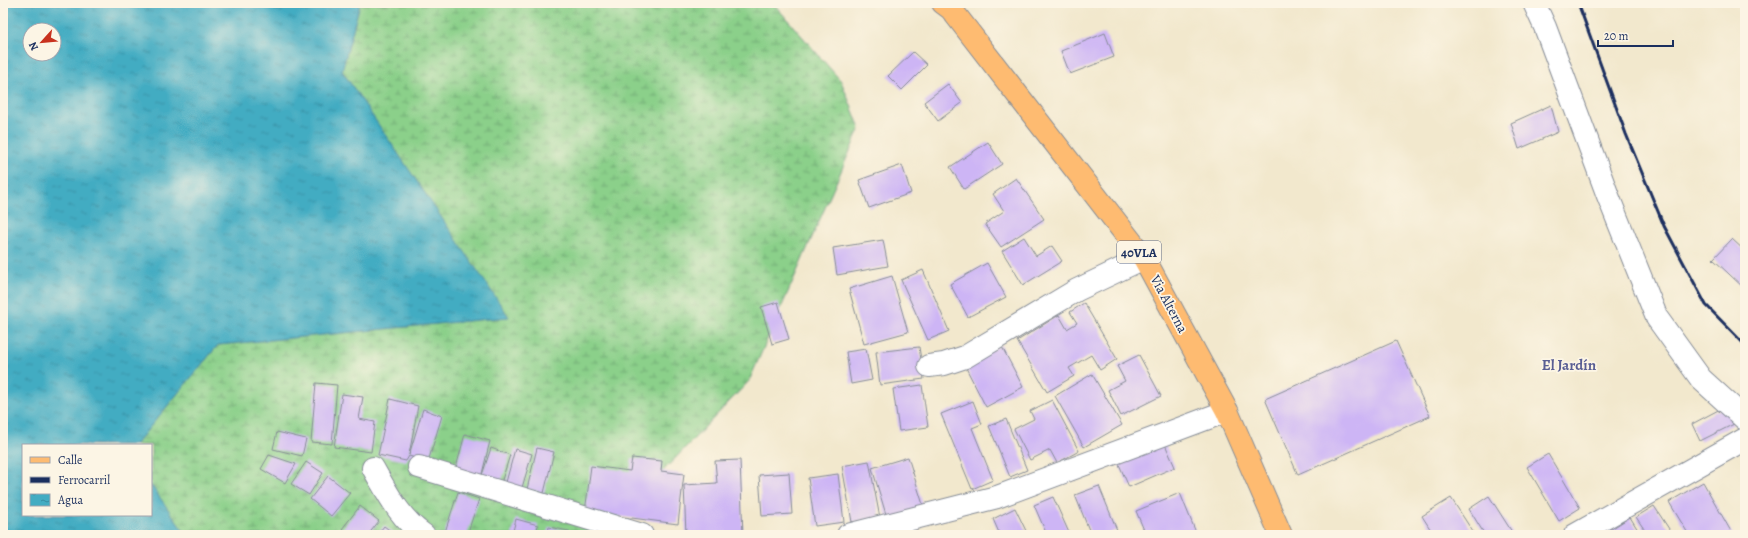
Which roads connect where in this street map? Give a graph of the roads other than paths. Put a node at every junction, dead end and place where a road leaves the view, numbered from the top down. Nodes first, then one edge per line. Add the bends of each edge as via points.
1 (943, 3) edge
2 (1534, 3) edge
3 (1144, 258) junction
4 (929, 366) dead end
5 (1227, 411) junction
6 (1745, 419) edge
7 (1745, 439) edge
8 (420, 467) dead end
9 (372, 468) dead end
10 (424, 535) edge
11 (642, 535) edge
12 (848, 535) edge
13 (1281, 535) edge
14 (1575, 535) edge

1 - 3 main road, Via Alterna / 40VLA via 951,9
2 - 6 street via 1657,318 1701,379
3 - 4 street via 1077,290 966,357
3 - 5 main road, Via Alterna / 40VLA
5 - 12 street via 998,497
5 - 13 main road, Via Alterna / 40VLA
7 - 14 street
8 - 11 street
9 - 10 street via 396,507 413,528

